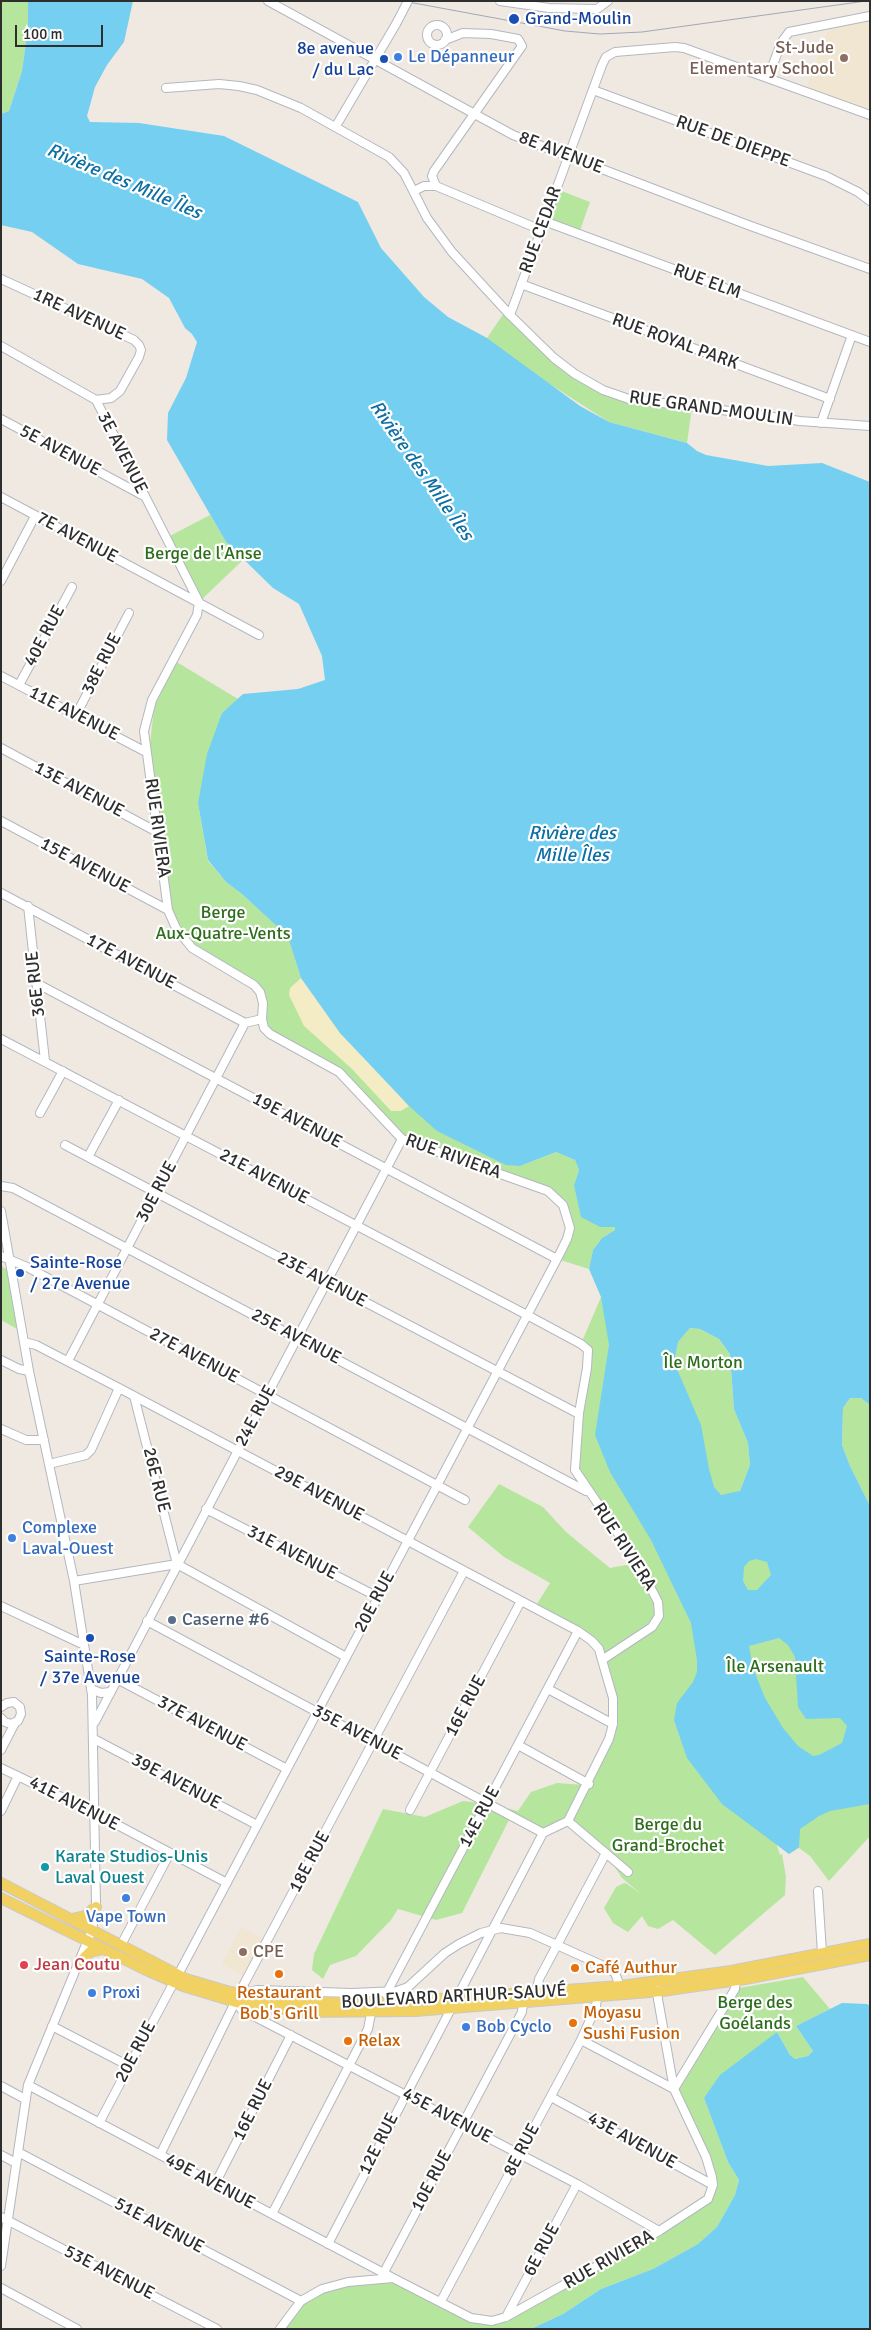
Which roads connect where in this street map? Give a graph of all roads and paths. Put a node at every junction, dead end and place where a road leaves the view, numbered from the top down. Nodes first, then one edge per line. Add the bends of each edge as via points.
1 (268, 1) edge
2 (408, 1) edge
3 (500, 1) edge
4 (608, 1) edge
5 (870, 16) edge
6 (441, 26) junction
7 (463, 33) junction
8 (445, 40) junction
9 (374, 60) junction
10 (768, 78) junction
11 (166, 88) dead end
12 (593, 90) junction
13 (475, 114) junction
14 (870, 115) edge
15 (336, 126) junction
16 (569, 156) junction
17 (436, 186) junction
18 (414, 191) junction
19 (870, 201) edge
20 (544, 222) junction
21 (541, 230) junction
22 (870, 269) edge
23 (1, 279) edge
24 (521, 284) junction
25 (510, 315) junction
26 (852, 335) junction
27 (870, 342) edge
28 (1, 346) edge
29 (830, 399) junction
30 (96, 400) junction
31 (1, 420) edge
32 (821, 423) junction
33 (870, 426) edge
34 (144, 496) junction
35 (1, 498) edge
36 (36, 516) junction
37 (1, 581) edge
38 (72, 587) dead end
39 (198, 602) junction
40 (129, 613) dead end
41 (259, 635) dead end
42 (1, 676) edge
43 (19, 686) junction
44 (76, 715) junction
45 (1, 748) edge
46 (146, 752) junction
47 (1, 821) edge
48 (157, 832) junction
49 (1, 894) edge
50 (28, 906) junction
51 (168, 910) junction
52 (36, 983) junction
53 (262, 1019) junction
54 (245, 1023) junction
55 (1, 1039) edge
56 (45, 1061) junction
57 (63, 1071) junction
58 (216, 1078) junction
59 (119, 1100) junction
60 (40, 1113) dead end
61 (186, 1136) junction
62 (402, 1139) junction
63 (65, 1145) dead end
64 (88, 1157) junction
65 (386, 1168) junction
66 (1, 1186) edge
67 (156, 1193) junction
68 (1, 1211) edge
69 (356, 1225) junction
70 (570, 1228) joint
71 (127, 1249) junction
72 (1, 1256) edge
73 (557, 1259) junction
74 (9, 1260) junction
75 (326, 1282) junction
76 (98, 1305) junction
77 (527, 1315) junction
78 (297, 1338) junction
79 (24, 1342) junction
80 (1, 1360) edge
81 (68, 1361) junction
82 (29, 1372) junction
83 (497, 1372) junction
84 (119, 1388) junction
85 (267, 1395) junction
86 (134, 1396) junction
87 (579, 1414) junction
88 (467, 1428) junction
89 (1, 1429) edge
90 (44, 1440) junction
91 (237, 1450) junction
92 (49, 1464) junction
93 (436, 1486) junction
94 (588, 1492) junction
95 (465, 1500) dead end
96 (206, 1509) junction
97 (407, 1541) junction
98 (177, 1564) junction
99 (464, 1571) junction
100 (74, 1581) junction
101 (378, 1597) junction
102 (521, 1601) junction
103 (1, 1606) edge
104 (147, 1621) junction
105 (578, 1631) junction
106 (84, 1644) junction
107 (346, 1657) junction
108 (602, 1660) junction
109 (116, 1679) junction
110 (91, 1689) junction
111 (548, 1689) junction
112 (110, 1692) junction
113 (1, 1707) edge
114 (317, 1712) junction
115 (1, 1718) edge
116 (15, 1723) junction
117 (613, 1724) junction
118 (94, 1726) junction
119 (94, 1739) junction
120 (374, 1742) junction
121 (518, 1745) junction
122 (1, 1750) edge
123 (1, 1768) edge
124 (287, 1769) junction
125 (430, 1772) junction
126 (18, 1776) junction
127 (589, 1784) junction
128 (488, 1803) junction
129 (410, 1810) dead end
130 (1, 1812) edge
131 (95, 1813) junction
132 (568, 1821) junction
133 (257, 1825) junction
134 (543, 1833) junction
135 (170, 1853) junction
136 (606, 1853) junction
137 (628, 1872) dead end
138 (1, 1883) edge
139 (227, 1883) junction
140 (818, 1891) dead end
141 (1, 1898) edge
142 (96, 1907) junction
143 (72, 1919) junction
144 (493, 1929) junction
145 (90, 1935) junction
146 (870, 1944) edge
147 (121, 1945) junction
148 (558, 1945) junction
149 (104, 1949) junction
150 (822, 1953) junction
151 (870, 1955) edge
152 (78, 1964) junction
153 (736, 1975) junction
154 (176, 1979) junction
155 (655, 1987) junction
156 (621, 1991) junction
157 (387, 1992) junction
158 (536, 1993) junction
159 (238, 1998) junction
160 (456, 1998) junction
161 (597, 1998) junction
162 (384, 2003) junction
163 (523, 2003) junction
164 (450, 2008) junction
165 (371, 2013) junction
166 (52, 2026) junction
167 (291, 2035) junction
168 (581, 2040) junction
169 (349, 2065) junction
170 (129, 2066) junction
171 (28, 2085) junction
172 (1, 2086) edge
173 (674, 2089) junction
174 (405, 2094) junction
175 (551, 2097) junction
176 (24, 2099) junction
177 (99, 2123) junction
178 (463, 2124) junction
179 (18, 2152) junction
180 (160, 2155) junction
181 (520, 2155) junction
182 (1, 2156) edge
183 (16, 2163) junction
184 (215, 2184) junction
185 (577, 2184) junction
186 (713, 2186) junction
187 (272, 2214) junction
188 (4, 2219) edge
189 (659, 2231) junction
190 (328, 2244) junction
191 (1, 2266) edge
192 (381, 2276) junction
193 (1, 2288) edge
194 (301, 2301) junction
195 (441, 2301) junction
196 (506, 2317) junction
197 (77, 2329) edge
198 (217, 2329) edge
199 (280, 2329) edge

1 - 9 street, 8E AVENUE
2 - 9 street, bridge
3 - 4 street via 549,8 589,9 602,7
5 - 10 street via 789,32 781,42
6 - 7 street
6 - 8 street via 446,30
6 - 8 street via 431,26 427,38 437,45
7 - 8 street
7 - 13 street via 511,37 521,42 521,50
9 - 13 street, 8E AVENUE
9 - 15 street
10 - 12 street, RUE CEDAR via 675,47 615,52 606,57
10 - 14 street, RUE CEDAR
11 - 15 street, RUE GRAND-MOULIN via 210,84 239,86 294,104
12 - 16 street, RUE CEDAR
12 - 19 street, RUE DE DIEPPE via 826,176
13 - 16 street, 8E AVENUE via 513,134
13 - 17 street via 434,171 432,176
15 - 18 street, RUE GRAND-MOULIN via 389,157 404,173
16 - 20 street, RUE CEDAR
16 - 22 street, 8E AVENUE
17 - 18 street via 424,186
17 - 21 street
18 - 25 street, RUE GRAND-MOULIN via 442,240
20 - 21 street, RUE CEDAR
20 - 26 street, RUE ELM
21 - 24 street, RUE CEDAR
23 - 30 street, 1RE AVENUE via 139,345 139,357 120,391 111,398
24 - 25 street, RUE CEDAR
24 - 29 street, RUE ROYAL PARK
25 - 32 street, RUE GRAND-MOULIN via 554,358 603,390 629,399
26 - 27 street, RUE ELM
26 - 29 street
28 - 30 street, 3E AVENUE
29 - 32 street
30 - 34 street, 3E AVENUE
31 - 34 street, 5E AVENUE
32 - 33 street, RUE GRAND-MOULIN
34 - 39 street, 3E AVENUE
35 - 36 street, 7E AVENUE
36 - 37 street
36 - 39 street, 7E AVENUE
38 - 43 street, 40E RUE
39 - 41 street, 7E AVENUE
39 - 46 street, RUE RIVIERA via 197,615 147,714 144,731
40 - 44 street, 38E RUE
42 - 43 street, 11E AVENUE
43 - 44 street, 11E AVENUE
44 - 46 street, 11E AVENUE
45 - 48 street, 13E AVENUE
46 - 48 street, RUE RIVIERA
47 - 51 street, 15E AVENUE
48 - 51 street, RUE RIVIERA
49 - 50 street, 17E AVENUE
50 - 52 street, 36E RUE
50 - 54 street, 17E AVENUE
51 - 53 street, RUE RIVIERA via 192,948 260,992 264,1003
52 - 56 street, 36E RUE
52 - 58 street, 19E AVENUE
53 - 54 street
53 - 62 street, RUE RIVIERA via 270,1034 339,1072
54 - 58 street, 30E RUE
55 - 56 street, 21E AVENUE
56 - 57 street, 21E AVENUE
57 - 59 street, 21E AVENUE
57 - 60 street
58 - 61 street, 30E RUE
58 - 65 street, 19E AVENUE
59 - 61 street, 21E AVENUE
59 - 64 street
61 - 67 street, 30E RUE
61 - 69 street, 21E AVENUE
62 - 65 street, 24E RUE
62 - 70 street, RUE RIVIERA via 548,1191 563,1205
63 - 64 street, 23E AVENUE
64 - 67 street, 23E AVENUE
65 - 69 street, 24E RUE
65 - 73 street, 19E AVENUE
66 - 71 street, 25E AVENUE via 14,1188
67 - 71 street, 30E RUE
67 - 75 street, 23E AVENUE
68 - 74 street
69 - 75 street, 24E RUE
69 - 77 street, 21E AVENUE
70 - 73 street, 20E RUE
71 - 76 street, 30E RUE
71 - 78 street, 25E AVENUE
72 - 74 street, 27E AVENUE
73 - 77 street, 20E RUE
74 - 76 street, 27E AVENUE
74 - 79 street
75 - 78 street, 24E RUE
75 - 83 street, 23E AVENUE
76 - 81 street, 30E RUE
76 - 85 street, 27E AVENUE
77 - 83 street, 20E RUE
77 - 87 street, RUE RIVIERA via 588,1350
78 - 85 street, 24E RUE
78 - 88 street, 25E AVENUE
79 - 81 street, 29E AVENUE
79 - 82 street
80 - 82 street
81 - 84 street, 29E AVENUE
82 - 90 street
83 - 87 street, 23E AVENUE
83 - 88 street, 20E RUE
84 - 86 street, 29E AVENUE
84 - 92 street via 91,1450 86,1455
85 - 91 street, 24E RUE
85 - 93 street, 27E AVENUE
86 - 91 street, 29E AVENUE
86 - 98 street, 26E RUE
87 - 94 street, RUE RIVIERA via 575,1470
88 - 93 street, 20E RUE
88 - 94 street, 25E AVENUE
89 - 90 street via 21,1439
90 - 92 street
91 - 96 street, 24E RUE
91 - 97 street, 29E AVENUE
92 - 100 street
93 - 95 street, 27E AVENUE
93 - 97 street, 20E RUE
94 - 108 street, RUE RIVIERA via 638,1563 658,1602 659,1616 652,1627
96 - 98 street, 24E RUE
96 - 101 street, 31E AVENUE
97 - 99 street, 29E AVENUE
97 - 101 street, 20E RUE
98 - 100 street
98 - 104 street, 24E RUE
98 - 107 street
99 - 102 street, 29E AVENUE
99 - 120 street, 18E RUE
100 - 106 street
101 - 107 street, 20E RUE
102 - 105 street, 29E AVENUE
102 - 125 street, 16E RUE
103 - 106 street
104 - 109 street, 24E RUE
104 - 114 street, 35E AVENUE
105 - 108 street, 29E AVENUE via 592,1641
105 - 111 street, 14E RUE
106 - 110 street
107 - 114 street, 20E RUE
108 - 117 street via 613,1698
109 - 112 street, 24E RUE
109 - 124 street, 37E AVENUE
110 - 112 street
110 - 118 street
111 - 117 street
111 - 121 street, 14E RUE
112 - 118 street, 24E RUE
113 - 116 street via 10,1702 20,1707 20,1718
114 - 120 street, 35E AVENUE
114 - 124 street, 20E RUE
115 - 116 street
116 - 122 street
117 - 127 street
118 - 119 street
119 - 131 street
119 - 133 street, 39E AVENUE
120 - 125 street, 35E AVENUE
120 - 159 street, 18E RUE
121 - 127 street
121 - 128 street, 14E RUE
123 - 126 street, 41E AVENUE
124 - 133 street, 20E RUE
125 - 128 street, 35E AVENUE
125 - 129 street, 16E RUE
126 - 130 street
126 - 131 street, 41E AVENUE
127 - 132 street
128 - 134 street, 35E AVENUE
128 - 157 street, 14E RUE
131 - 135 street, 41E AVENUE
131 - 142 street
132 - 134 street
132 - 136 street
133 - 139 street, 20E RUE
134 - 144 street, 12E RUE
135 - 139 street, 41E AVENUE
135 - 147 street
136 - 137 street
136 - 148 street
138 - 143 main road, BOULEVARD ARTHUR-SAUVÉ
139 - 154 street, 20E RUE
140 - 150 street
141 - 145 main road, BOULEVARD ARTHUR-SAUVÉ
142 - 143 main road via 85,1916
142 - 145 street
143 - 145 main road, BOULEVARD ARTHUR-SAUVÉ
144 - 148 street via 517,1929
144 - 157 street via 455,1946 408,1988
144 - 160 street, 12E RUE
145 - 147 main road, BOULEVARD ARTHUR-SAUVÉ
145 - 149 main road, BOULEVARD ARTHUR-SAUVÉ
145 - 152 street
146 - 150 main road, BOULEVARD ARTHUR-SAUVÉ
147 - 154 main road, BOULEVARD ARTHUR-SAUVÉ
148 - 156 street via 612,1970
148 - 158 street via 539,1979
149 - 152 main road via 90,1952
149 - 154 main road, BOULEVARD ARTHUR-SAUVÉ
150 - 153 main road, BOULEVARD ARTHUR-SAUVÉ
151 - 153 main road, BOULEVARD ARTHUR-SAUVÉ
152 - 166 street
153 - 155 main road, BOULEVARD ARTHUR-SAUVÉ
153 - 173 street via 735,1989
154 - 159 main road, BOULEVARD ARTHUR-SAUVÉ via 205,1985
154 - 170 street, 20E RUE
155 - 156 main road, BOULEVARD ARTHUR-SAUVÉ
155 - 173 street
156 - 158 main road, BOULEVARD ARTHUR-SAUVÉ
156 - 161 main road, BOULEVARD ARTHUR-SAUVÉ
157 - 159 street via 257,1990
157 - 162 street, 14E RUE
158 - 160 main road, BOULEVARD ARTHUR-SAUVÉ
159 - 162 main road, BOULEVARD ARTHUR-SAUVÉ
159 - 165 main road, BOULEVARD ARTHUR-SAUVÉ via 297,2012
159 - 167 street, 45E AVENUE via 242,2010
159 - 180 street, 18E RUE
160 - 162 main road, BOULEVARD ARTHUR-SAUVÉ
160 - 164 street, 12E RUE
161 - 163 main road, BOULEVARD ARTHUR-SAUVÉ
161 - 168 street, 8E RUE
163 - 164 main road, BOULEVARD ARTHUR-SAUVÉ
163 - 178 street, 10E RUE via 522,2012
164 - 165 main road, BOULEVARD ARTHUR-SAUVÉ
164 - 174 street, 12E RUE
165 - 169 street via 368,2029
166 - 170 street
166 - 171 street
167 - 169 street, 45E AVENUE
167 - 184 street, 16E RUE
168 - 173 street
168 - 175 street, 8E RUE
169 - 174 street, 45E AVENUE
169 - 187 street
170 - 177 street, 20E RUE
171 - 176 street
171 - 177 street, 49E AVENUE
172 - 176 street
173 - 186 street via 706,2157
174 - 178 street, 45E AVENUE
174 - 190 street, 12E RUE
175 - 181 street, 8E RUE
175 - 186 street, 43E AVENUE
176 - 179 street
177 - 180 street, 49E AVENUE
178 - 181 street, 45E AVENUE
178 - 192 street, 10E RUE
179 - 183 street
179 - 194 street, 51E AVENUE
180 - 184 street, 49E AVENUE
181 - 185 street, 45E AVENUE
181 - 195 street, 8E RUE
182 - 183 street
183 - 188 street
184 - 187 street, 49E AVENUE
185 - 189 street, 45E AVENUE
185 - 196 street, 6E RUE
186 - 189 street, RUE RIVIERA via 708,2199
187 - 190 street, 49E AVENUE
188 - 191 street
188 - 198 street, 53E AVENUE
189 - 196 street, RUE RIVIERA
190 - 192 street, 49E AVENUE
192 - 194 street, RUE RIVIERA via 337,2284
192 - 195 street, RUE RIVIERA via 393,2278
193 - 197 street
194 - 199 street, RUE RIVIERA
195 - 196 street, RUE RIVIERA via 480,2321

